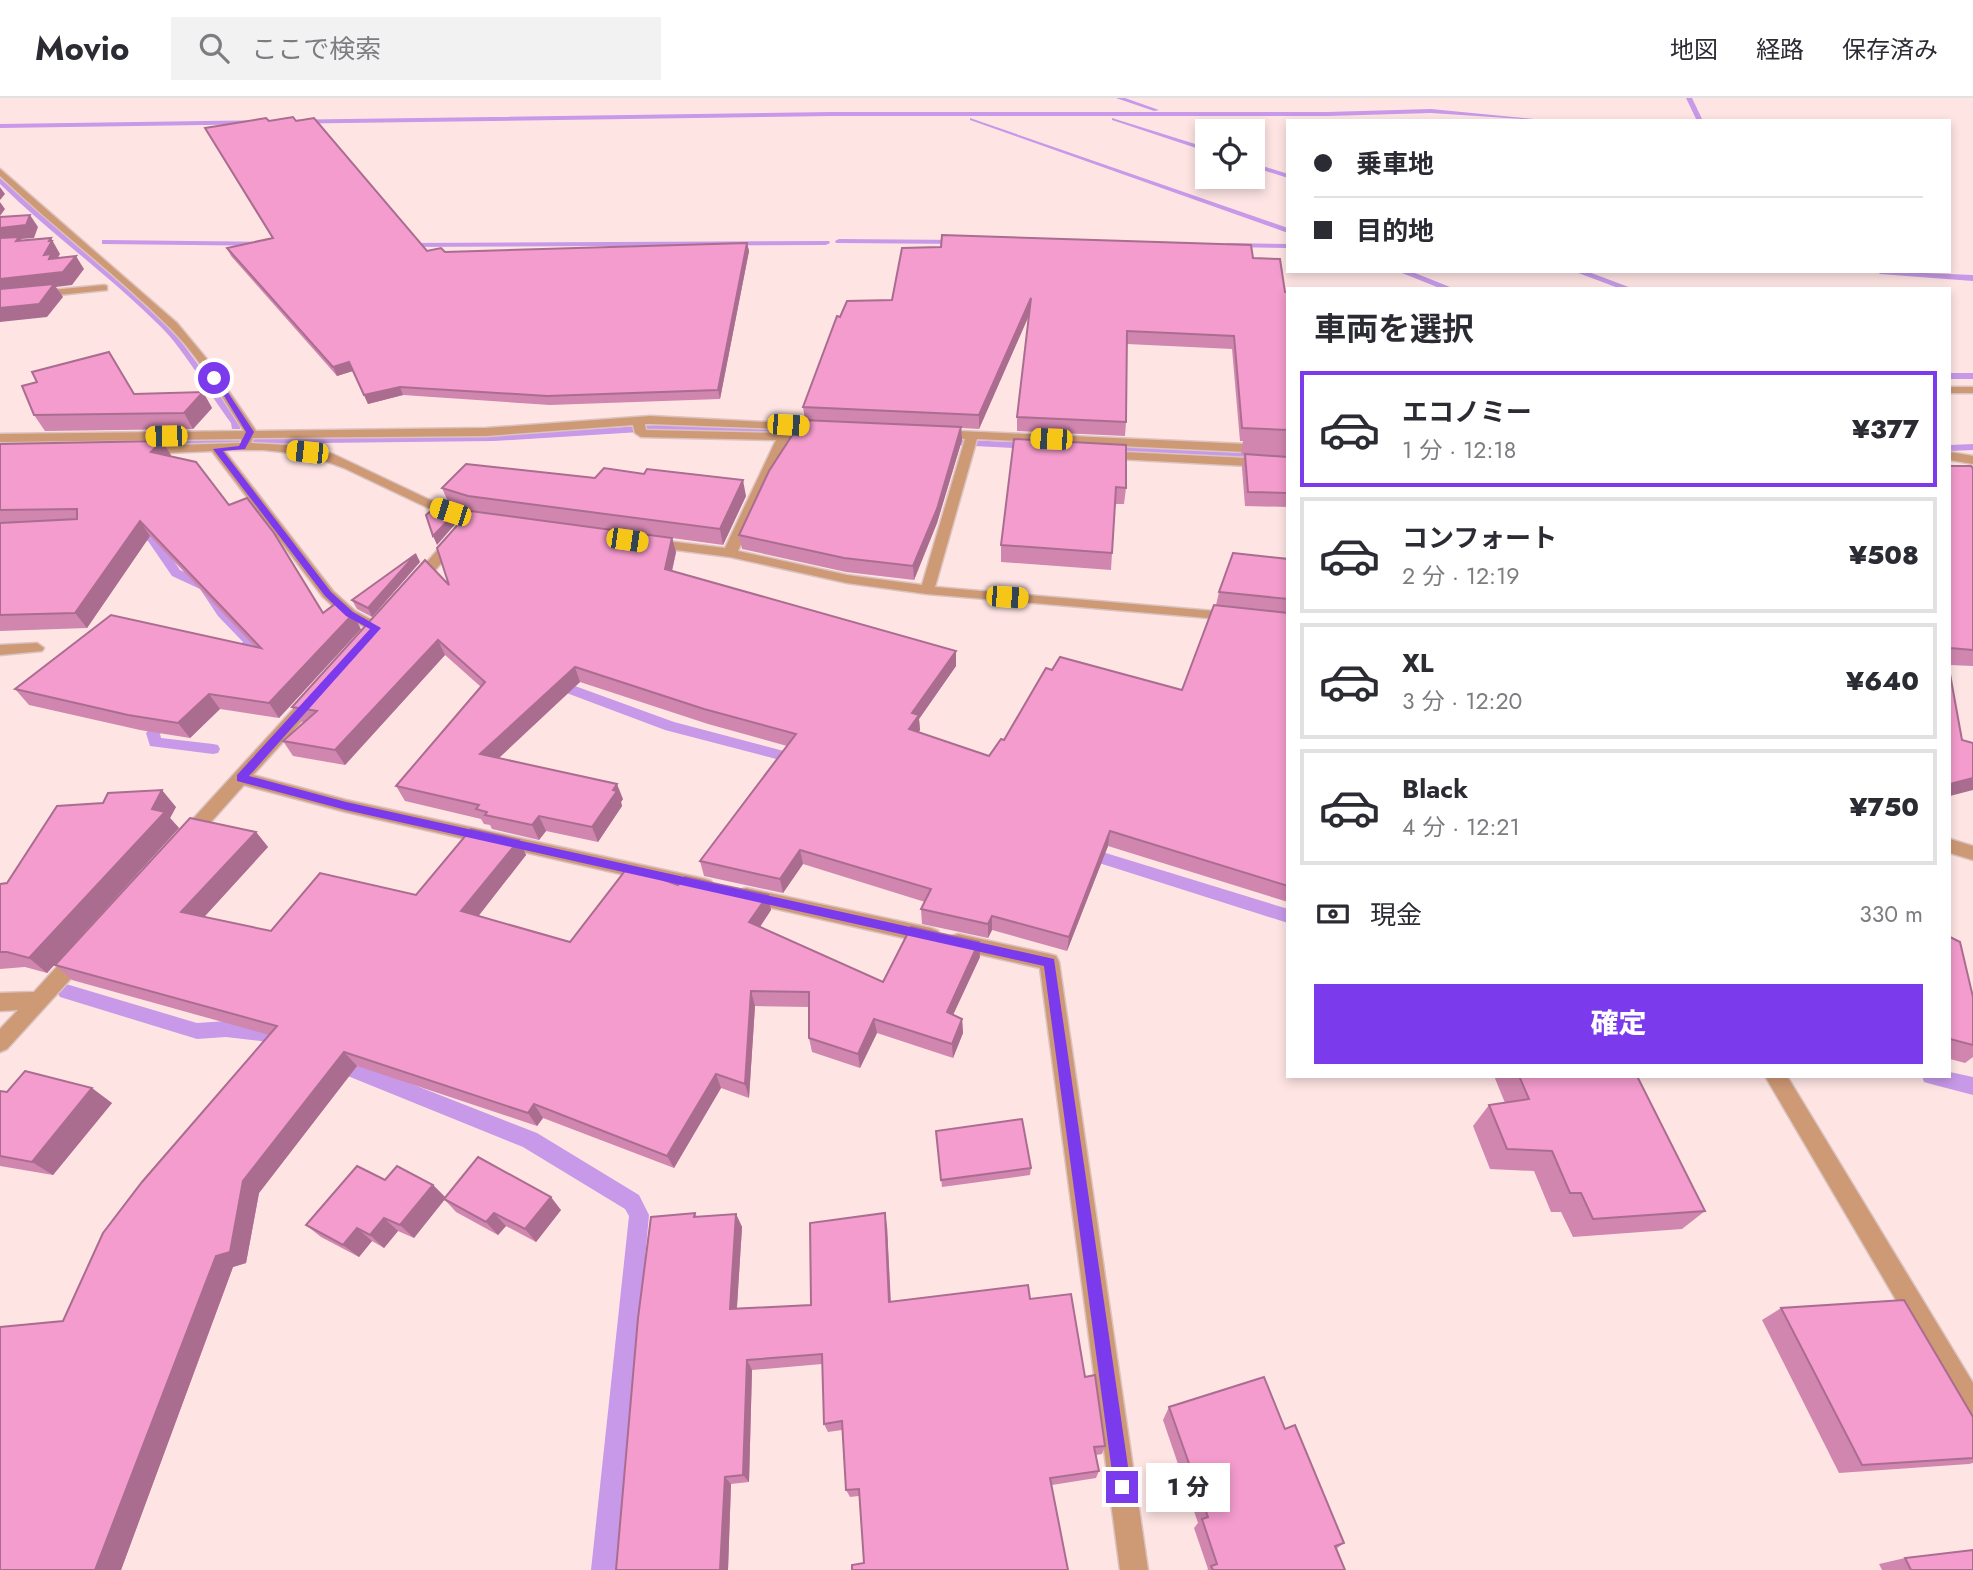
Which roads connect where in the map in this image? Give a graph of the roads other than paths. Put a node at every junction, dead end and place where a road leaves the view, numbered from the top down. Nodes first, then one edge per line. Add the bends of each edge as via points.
1 (2, 177) edge
2 (104, 288) dead end
3 (0, 298) edge
4 (1951, 390) edge
5 (1973, 390) edge
6 (787, 429) junction
7 (826, 433) edge
8 (919, 433) edge
9 (0, 438) edge
10 (246, 441) junction
11 (970, 442) junction
12 (929, 445) edge
13 (217, 449) junction
14 (1286, 450) edge
15 (0, 452) edge
16 (1951, 456) edge
17 (1973, 460) edge
18 (1286, 464) edge
19 (472, 519) junction
20 (499, 523) edge
21 (635, 541) edge
22 (730, 553) junction
23 (927, 590) junction
24 (402, 598) edge
25 (1250, 618) edge
26 (376, 628) edge
27 (37, 648) dead end
28 (0, 650) edge
29 (322, 688) edge
30 (241, 778) junction
31 (1951, 846) edge
32 (177, 849) edge
33 (1973, 853) edge
34 (94, 939) edge
35 (39, 1000) junction
36 (0, 1002) edge
37 (0, 1043) edge
38 (1776, 1078) edge
39 (1973, 1406) edge
40 (1134, 1570) edge

1 - 10 street via 173,325 250,432
2 - 3 street
4 - 5 street
6 - 7 street
6 - 10 street via 639,426
6 - 22 street
8 - 11 street
9 - 10 street
10 - 13 street
10 - 19 street via 328,457 404,495
11 - 12 street
11 - 14 street
11 - 18 street
11 - 23 street
13 - 15 street
13 - 26 street via 328,594 349,614
16 - 17 street
19 - 20 street
19 - 24 street
21 - 22 street
22 - 23 street via 847,579
23 - 25 street
27 - 28 street
29 - 30 street
30 - 32 street
30 - 40 street via 346,806 1049,962
31 - 33 street
34 - 35 street
35 - 36 street
35 - 37 street
38 - 39 street

